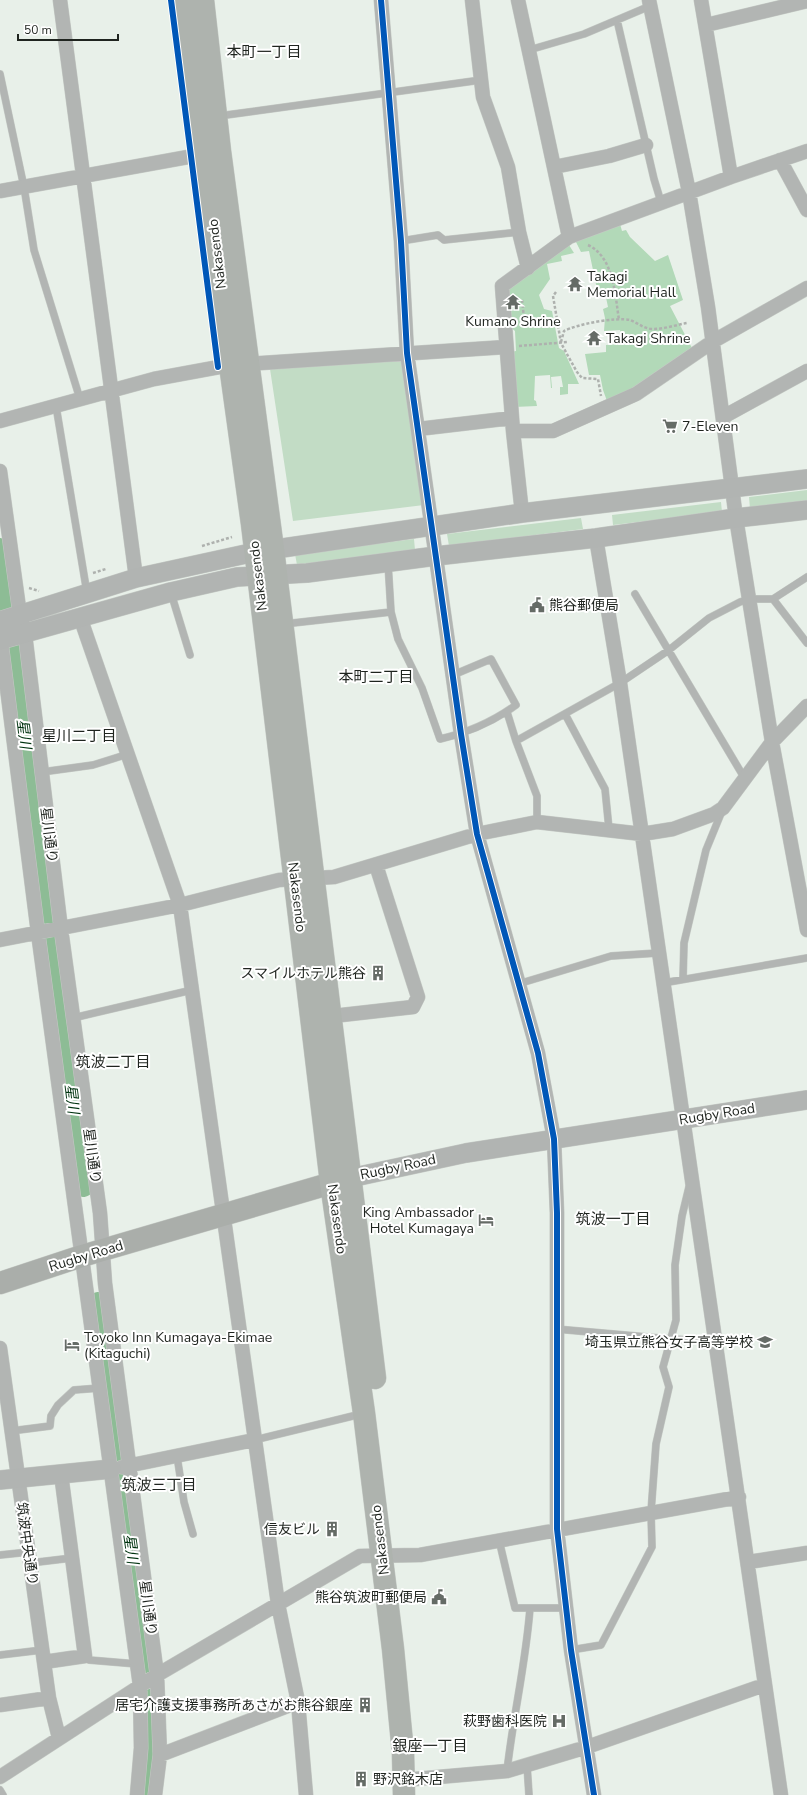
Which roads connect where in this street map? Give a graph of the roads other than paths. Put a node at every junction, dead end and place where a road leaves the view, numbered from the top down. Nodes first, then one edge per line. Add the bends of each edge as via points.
1 (60, 0) edge
2 (184, 0) edge
3 (202, 0) edge
4 (380, 0) edge
5 (472, 0) edge
6 (518, 0) edge
7 (701, 0) edge
8 (807, 1) edge
9 (650, 3) edge
10 (617, 20) junction
11 (706, 25) junction
12 (529, 50) junction
13 (0, 74) edge
14 (481, 80) junction
15 (388, 93) junction
16 (216, 116) junction
17 (646, 144) junction
18 (807, 151) edge
19 (213, 152) junction
20 (780, 160) junction
21 (554, 167) junction
22 (84, 177) junction
23 (731, 177) junction
24 (24, 187) junction
25 (0, 191) edge
26 (689, 192) junction
27 (662, 202) junction
28 (807, 210) edge
29 (520, 232) junction
30 (569, 237) junction
31 (401, 241) junction
32 (528, 268) junction
33 (807, 288) edge
34 (712, 342) junction
35 (506, 347) junction
36 (407, 353) junction
37 (240, 364) junction
38 (807, 371) edge
39 (112, 390) junction
40 (80, 399) junction
41 (56, 406) junction
42 (724, 417) junction
43 (0, 421) edge
44 (513, 425) junction
45 (418, 430) junction
46 (0, 471) edge
47 (807, 479) edge
48 (732, 487) junction
49 (807, 510) edge
50 (522, 513) junction
51 (736, 518) junction
52 (432, 527) junction
53 (596, 538) junction
54 (264, 550) junction
55 (436, 556) junction
56 (388, 562) junction
57 (267, 575) junction
58 (807, 577) edge
59 (136, 578) junction
60 (171, 592) junction
61 (87, 593) junction
62 (635, 594) dead end
63 (749, 599) junction
64 (773, 599) junction
65 (391, 612) junction
66 (20, 615) junction
67 (80, 617) junction
68 (0, 620) edge
69 (283, 624) junction
70 (25, 634) junction
71 (0, 638) edge
72 (807, 644) edge
73 (669, 650) junction
74 (190, 655) dead end
75 (453, 675) junction
76 (620, 683) junction
77 (807, 706) edge
78 (507, 712) junction
79 (565, 714) junction
80 (461, 734) junction
81 (516, 741) junction
82 (772, 742) junction
83 (128, 754) junction
84 (42, 772) junction
85 (745, 779) junction
86 (723, 808) junction
87 (537, 822) junction
88 (609, 829) junction
89 (477, 834) junction
90 (642, 834) junction
91 (376, 865) junction
92 (304, 879) junction
93 (180, 905) junction
94 (61, 929) junction
95 (807, 930) edge
96 (38, 933) junction
97 (0, 940) edge
98 (658, 953) junction
99 (807, 958) edge
100 (683, 980) junction
101 (663, 983) junction
102 (518, 984) junction
103 (192, 990) junction
104 (321, 1017) junction
105 (73, 1018) junction
106 (807, 1100) edge
107 (682, 1119) junction
108 (554, 1139) junction
109 (691, 1179) junction
110 (341, 1180) junction
111 (223, 1216) junction
112 (103, 1250) junction
113 (82, 1256) junction
114 (0, 1283) edge
115 (556, 1329) junction
116 (670, 1339) junction
117 (716, 1341) junction
118 (0, 1348) edge
119 (100, 1388) junction
120 (4, 1403) edge
121 (364, 1413) junction
122 (11, 1431) junction
123 (254, 1440) junction
124 (177, 1456) junction
125 (130, 1466) junction
126 (110, 1469) junction
127 (61, 1474) junction
128 (9, 1479) edge
129 (739, 1497) junction
130 (650, 1512) junction
131 (557, 1529) junction
132 (193, 1534) dead end
133 (499, 1540) junction
134 (807, 1554) edge
135 (0, 1555) edge
136 (389, 1555) junction
137 (29, 1558) junction
138 (72, 1558) junction
139 (748, 1562) junction
140 (278, 1604) junction
141 (530, 1608) junction
142 (566, 1608) junction
143 (571, 1650) junction
144 (0, 1655) edge
145 (43, 1656) junction
146 (85, 1656) junction
147 (137, 1664) junction
148 (157, 1675) junction
149 (140, 1686) junction
150 (764, 1686) junction
151 (49, 1698) junction
152 (298, 1702) junction
153 (0, 1704) edge
154 (59, 1738) junction
155 (587, 1747) junction
156 (160, 1755) junction
157 (527, 1765) junction
158 (508, 1771) junction
159 (0, 1777) edge
160 (411, 1787) edge
161 (0, 1790) edge
162 (3, 1795) edge
163 (137, 1795) edge
164 (155, 1795) edge
165 (306, 1795) edge
166 (529, 1795) edge
167 (594, 1795) edge
168 (781, 1795) edge

1 - 22 street
2 - 19 highway, Nakasendo
3 - 16 highway, Nakasendo
4 - 15 street
5 - 14 street
6 - 12 street
7 - 11 street
8 - 11 street
9 - 10 lane
9 - 26 street
10 - 12 lane via 584,34
10 - 17 lane
11 - 23 street
12 - 21 street
13 - 24 lane
14 - 15 lane
14 - 29 street via 483,97 508,167
15 - 16 lane
15 - 31 street
16 - 19 highway, Nakasendo
17 - 21 street via 609,156
17 - 27 lane
18 - 20 street
19 - 22 street
19 - 37 highway, Nakasendo
20 - 23 street
20 - 28 street
21 - 30 street
22 - 24 street
22 - 39 street
23 - 26 street
24 - 25 street
24 - 40 lane via 34,250
26 - 27 street
26 - 34 street
27 - 30 street
29 - 31 lane via 444,240 438,235
29 - 32 street
30 - 32 street
31 - 36 street
32 - 35 street via 502,286
33 - 34 street
34 - 42 street
34 - 44 street via 636,394 553,431
35 - 36 street
35 - 44 street
36 - 37 street
36 - 45 street
37 - 39 street via 154,379
37 - 54 highway, Nakasendo
38 - 42 street
39 - 40 street
39 - 59 street
40 - 41 street
41 - 43 street
41 - 61 lane
42 - 48 street
44 - 45 street
44 - 50 street
45 - 52 street
46 - 66 street, 星川通り
47 - 48 street
48 - 50 street
48 - 51 street
49 - 51 street
50 - 52 street
51 - 53 street
51 - 63 street
52 - 54 street
52 - 55 street
53 - 55 street
53 - 76 street
54 - 57 highway, Nakasendo
54 - 59 street
55 - 56 street
55 - 75 street
56 - 57 street via 307,573
56 - 65 lane
57 - 60 street via 217,580
57 - 69 highway, Nakasendo
57 - 92 highway, Nakasendo
58 - 64 lane
59 - 61 street
60 - 67 street
60 - 74 lane
61 - 66 street
62 - 73 lane
63 - 64 lane
63 - 73 lane via 708,618
63 - 82 street
64 - 72 lane
65 - 69 lane
65 - 80 lane via 398,639 422,688 440,739
66 - 68 street
66 - 70 street, 星川通り
67 - 70 street
67 - 83 street
69 - 92 highway, Nakasendo
70 - 71 street
70 - 84 street, 星川通り
71 - 96 street, 星川通り
73 - 76 lane
73 - 85 lane
75 - 78 lane via 491,659 516,705
75 - 80 street
76 - 79 lane
76 - 90 street
77 - 82 street
78 - 80 lane
78 - 81 lane
79 - 81 lane
79 - 88 lane via 605,789
80 - 89 street
81 - 87 lane via 537,796
82 - 85 street
82 - 95 street
83 - 84 lane via 93,765
83 - 93 street
84 - 94 street, 星川通り
85 - 86 street
86 - 90 street via 714,814 673,829
86 - 100 lane via 706,850 684,943
87 - 88 street
87 - 89 street
88 - 90 street
89 - 91 street
89 - 102 street
90 - 98 street
91 - 92 street via 334,877
91 - 104 street via 418,997 413,1007
92 - 93 street via 279,880
92 - 104 highway, Nakasendo
93 - 94 street
93 - 103 street
94 - 96 street
94 - 105 street, 星川通り
96 - 97 street
96 - 113 street, 星川通り
98 - 101 street
98 - 102 lane via 611,956
99 - 100 lane
100 - 101 lane
101 - 107 street
102 - 108 street via 538,1053
103 - 105 lane
103 - 111 street
104 - 110 highway, Nakasendo
105 - 112 street, 星川通り
106 - 107 street, Rugby Road
107 - 108 street, Rugby Road
107 - 109 street
108 - 110 street, Rugby Road via 458,1155
108 - 115 street via 557,1213
109 - 116 lane via 682,1216 675,1265 676,1320
109 - 117 street
110 - 111 main road, Rugby Road
110 - 121 highway, Nakasendo
110 - 136 highway, Nakasendo
111 - 112 main road, Rugby Road
111 - 123 street
112 - 113 main road, Rugby Road
112 - 125 street, 星川通り via 105,1283
113 - 114 main road, Rugby Road
113 - 119 street, 星川通り
115 - 116 lane
115 - 131 street
116 - 117 lane
116 - 130 lane via 663,1367 669,1387 656,1444
117 - 129 street
118 - 120 street, 筑波中央通り
119 - 122 lane via 74,1390 58,1405 51,1416 50,1426
119 - 126 street, 星川通り
120 - 122 street, 筑波中央通り
121 - 123 lane
121 - 136 highway, Nakasendo
122 - 128 street, 筑波中央通り
123 - 124 street
123 - 140 street
124 - 125 street
124 - 132 lane via 184,1502
125 - 126 street
125 - 148 street, 星川通り
126 - 127 street
126 - 147 street, 星川通り
127 - 128 street
127 - 138 street
128 - 137 street, 筑波中央通り
129 - 130 street
129 - 139 street
130 - 131 street
130 - 143 lane via 652,1547 601,1645
131 - 133 street
131 - 142 street
133 - 136 street via 420,1554
133 - 141 lane via 515,1608
134 - 139 street
135 - 137 lane
136 - 140 street via 360,1556
136 - 160 highway, Nakasendo via 393,1649 403,1753
137 - 138 lane
137 - 145 street, 筑波中央通り
138 - 146 street
139 - 150 street
140 - 148 street
140 - 152 street
141 - 142 lane
141 - 158 lane
142 - 143 street
143 - 155 street
144 - 145 lane
145 - 146 street
145 - 151 street, 筑波中央通り
146 - 147 lane via 89,1660
147 - 149 street, 星川通り
148 - 149 street
148 - 156 street, 星川通り
149 - 154 street
149 - 163 street, 星川通り via 141,1748
150 - 155 street
150 - 168 street
151 - 153 street
151 - 154 street, 筑波中央通り
152 - 156 street
152 - 165 street
154 - 159 street
155 - 157 street
155 - 167 street
156 - 164 street, 星川通り
157 - 158 street
157 - 166 lane
158 - 160 street
161 - 162 lane

